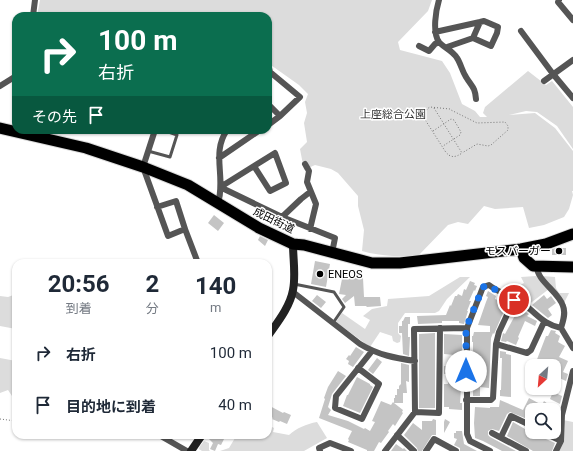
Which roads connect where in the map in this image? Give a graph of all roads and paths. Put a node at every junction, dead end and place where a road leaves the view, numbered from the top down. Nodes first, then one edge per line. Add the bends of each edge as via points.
1 (35, 0) edge
2 (439, 0) edge
3 (559, 0) edge
4 (34, 12) edge
5 (573, 20) edge
6 (480, 22) junction
7 (521, 31) dead end
8 (435, 32) junction
9 (473, 38) junction
10 (439, 42) junction
11 (419, 46) dead end
12 (447, 47) junction
13 (573, 60) edge
14 (272, 74) edge
15 (553, 74) junction
16 (12, 78) edge
17 (544, 80) dead end
18 (0, 86) edge
19 (573, 98) edge
20 (476, 99) dead end
21 (272, 108) edge
22 (434, 108) junction
23 (280, 116) junction
24 (272, 121) edge
25 (444, 124) junction
26 (0, 128) edge
27 (12, 131) edge
28 (432, 131) junction
29 (26, 134) edge
30 (154, 134) edge
31 (174, 134) edge
32 (225, 134) edge
33 (254, 134) edge
34 (454, 140) junction
35 (442, 147) junction
36 (148, 151) junction
37 (462, 153) junction
38 (219, 158) junction
39 (305, 164) dead end
40 (254, 166) junction
41 (143, 167) junction
42 (222, 187) junction
43 (310, 192) junction
44 (218, 203) junction
45 (157, 207) junction
46 (282, 218) junction
47 (185, 229) junction
48 (310, 229) junction
49 (573, 234) edge
50 (293, 244) junction
51 (521, 249) junction
52 (332, 253) junction
53 (196, 259) edge
54 (537, 267) junction
55 (573, 267) edge
56 (293, 288) junction
57 (514, 300) junction
58 (544, 322) junction
59 (333, 323) junction
60 (440, 328) junction
61 (466, 328) junction
62 (561, 328) junction
63 (272, 330) edge
64 (496, 344) junction
65 (573, 348) edge
66 (372, 351) junction
67 (414, 361) junction
68 (358, 368) junction
69 (573, 371) edge
70 (466, 400) junction
71 (415, 412) junction
72 (0, 419) edge
73 (12, 420) edge
74 (525, 423) edge
75 (492, 433) dead end
76 (397, 435) junction
77 (501, 438) junction
78 (166, 439) edge
79 (199, 439) edge
80 (557, 439) edge
81 (561, 441) junction
82 (187, 451) edge
83 (191, 451) edge
84 (320, 451) edge
85 (351, 451) edge
86 (385, 451) edge
87 (414, 451) edge
88 (426, 451) edge
89 (456, 451) edge
90 (490, 451) edge
91 (526, 451) edge
92 (556, 451) edge

1 - 4 street
2 - 8 street
3 - 5 street
6 - 8 street
6 - 9 street
6 - 9 street via 484,21 498,27 497,33 491,46
7 - 15 street
8 - 10 street
9 - 12 street
10 - 11 street via 429,51
10 - 12 street
12 - 20 street via 457,57 462,71 475,90
13 - 15 street
14 - 23 street via 300,97
15 - 17 street
15 - 19 street
16 - 18 street
21 - 23 street
22 - 25 path
22 - 28 path via 428,108 424,116
22 - 37 path via 451,110 477,123 503,122 508,126 508,130 491,145 477,144
23 - 24 street
25 - 28 path
25 - 34 path
25 - 34 path via 453,120 461,132
26 - 27 highway, 成田街道
28 - 35 path
29 - 41 highway, 成田街道 via 86,148
30 - 36 street
31 - 36 lane via 177,135 170,157
32 - 38 street via 220,144
33 - 38 street
34 - 35 path
34 - 37 path
35 - 37 path via 451,156
36 - 41 street
38 - 42 street
39 - 43 street via 309,171 307,182
40 - 40 street via 275,153 286,183 270,191
40 - 42 street
41 - 44 highway, 成田街道 via 188,185
41 - 45 street
42 - 44 street
42 - 46 street
43 - 46 street
43 - 48 street via 316,204
44 - 50 highway, 成田街道 via 258,228
45 - 47 street via 176,201
45 - 47 street via 168,236
46 - 48 street
47 - 53 street
48 - 52 street via 335,238
49 - 51 highway, 成田街道 via 546,244
50 - 52 highway, 成田街道
50 - 56 street
51 - 52 highway, 成田街道 via 388,264 372,263
51 - 54 highway via 527,262
54 - 55 highway
54 - 62 street via 538,274 563,305
56 - 59 street
56 - 59 lane via 334,292 344,307
56 - 63 street via 281,317
57 - 58 street via 521,302
57 - 61 street via 489,285 483,287
57 - 64 street
58 - 62 street
58 - 64 street via 531,350 526,352
59 - 66 street
60 - 61 street
60 - 67 street via 414,329
60 - 71 street via 439,413
61 - 70 street
62 - 65 street
64 - 70 street via 493,398
66 - 67 street
66 - 68 street
67 - 71 street
68 - 68 street via 336,396 335,408 362,418 379,384
69 - 81 street via 562,415
70 - 90 street via 468,438 472,443
71 - 76 street
72 - 73 path
74 - 77 street via 511,416
75 - 77 street
76 - 86 street
76 - 87 street
77 - 91 street
78 - 82 street
79 - 83 street
80 - 81 street
81 - 92 street
84 - 85 street via 319,448 330,443
88 - 89 street via 434,439

